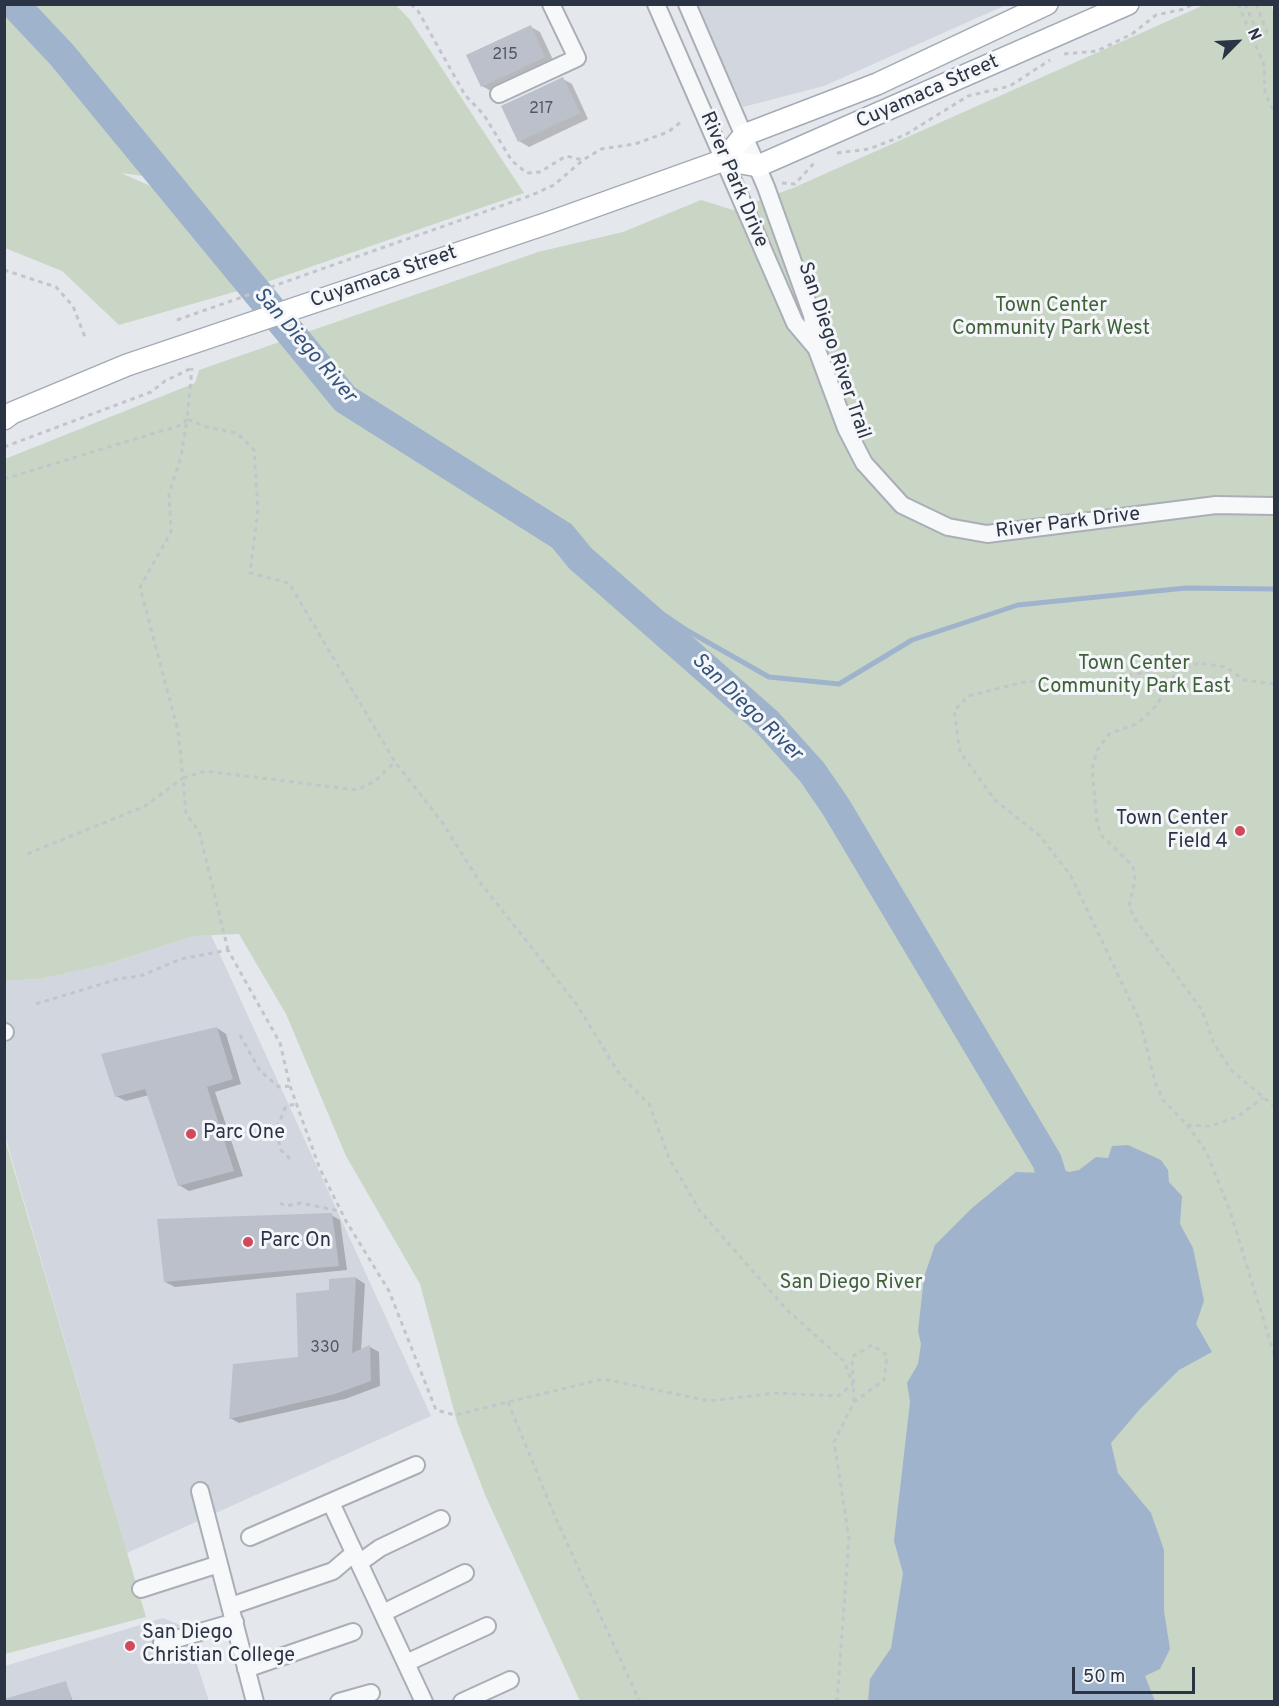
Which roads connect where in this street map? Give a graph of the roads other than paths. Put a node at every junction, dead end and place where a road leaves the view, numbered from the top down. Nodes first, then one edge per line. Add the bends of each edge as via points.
1 (551, 4) edge
2 (656, 4) edge
3 (687, 4) edge
4 (1047, 4) edge
5 (1128, 4) edge
6 (499, 94) dead end
7 (744, 135) junction
8 (724, 159) junction
9 (758, 166) junction
10 (817, 350) junction
11 (7, 414) edge
12 (1275, 506) edge
13 (416, 1465) dead end
14 (200, 1491) dead end
15 (331, 1503) junction
16 (441, 1519) dead end
17 (250, 1538) dead end
18 (357, 1558) junction
19 (219, 1564) junction
20 (465, 1573) dead end
21 (141, 1589) dead end
22 (382, 1613) junction
23 (233, 1614) junction
24 (487, 1626) dead end
25 (353, 1632) dead end
26 (162, 1643) dead end
27 (406, 1663) junction
28 (246, 1669) junction
29 (510, 1680) dead end
30 (371, 1693) dead end
31 (255, 1701) edge
32 (339, 1701) edge
33 (424, 1701) edge
34 (462, 1701) edge

1 - 6 street via 577,58
2 - 8 street, River Park Drive
3 - 7 street, River Park Drive
4 - 7 main road, Cuyamaca Street via 877,84
5 - 9 main road, Cuyamaca Street
7 - 8 main road, Cuyamaca Street
7 - 9 street, River Park Drive
8 - 9 main road
8 - 10 street, River Park Drive via 795,323
8 - 11 main road, Cuyamaca Street via 548,223 127,365
9 - 10 street, River Park Drive via 812,315
10 - 12 street, River Park Drive via 846,428 864,463 902,505 948,527 996,534 1216,505
13 - 15 street
14 - 19 street
15 - 17 street
15 - 18 street
16 - 18 street
18 - 22 street
18 - 23 street
19 - 21 street
19 - 23 street
20 - 22 street
22 - 27 street
23 - 26 street
23 - 28 street
24 - 27 street
25 - 28 street
27 - 33 street
28 - 31 street
29 - 34 street
30 - 32 street

